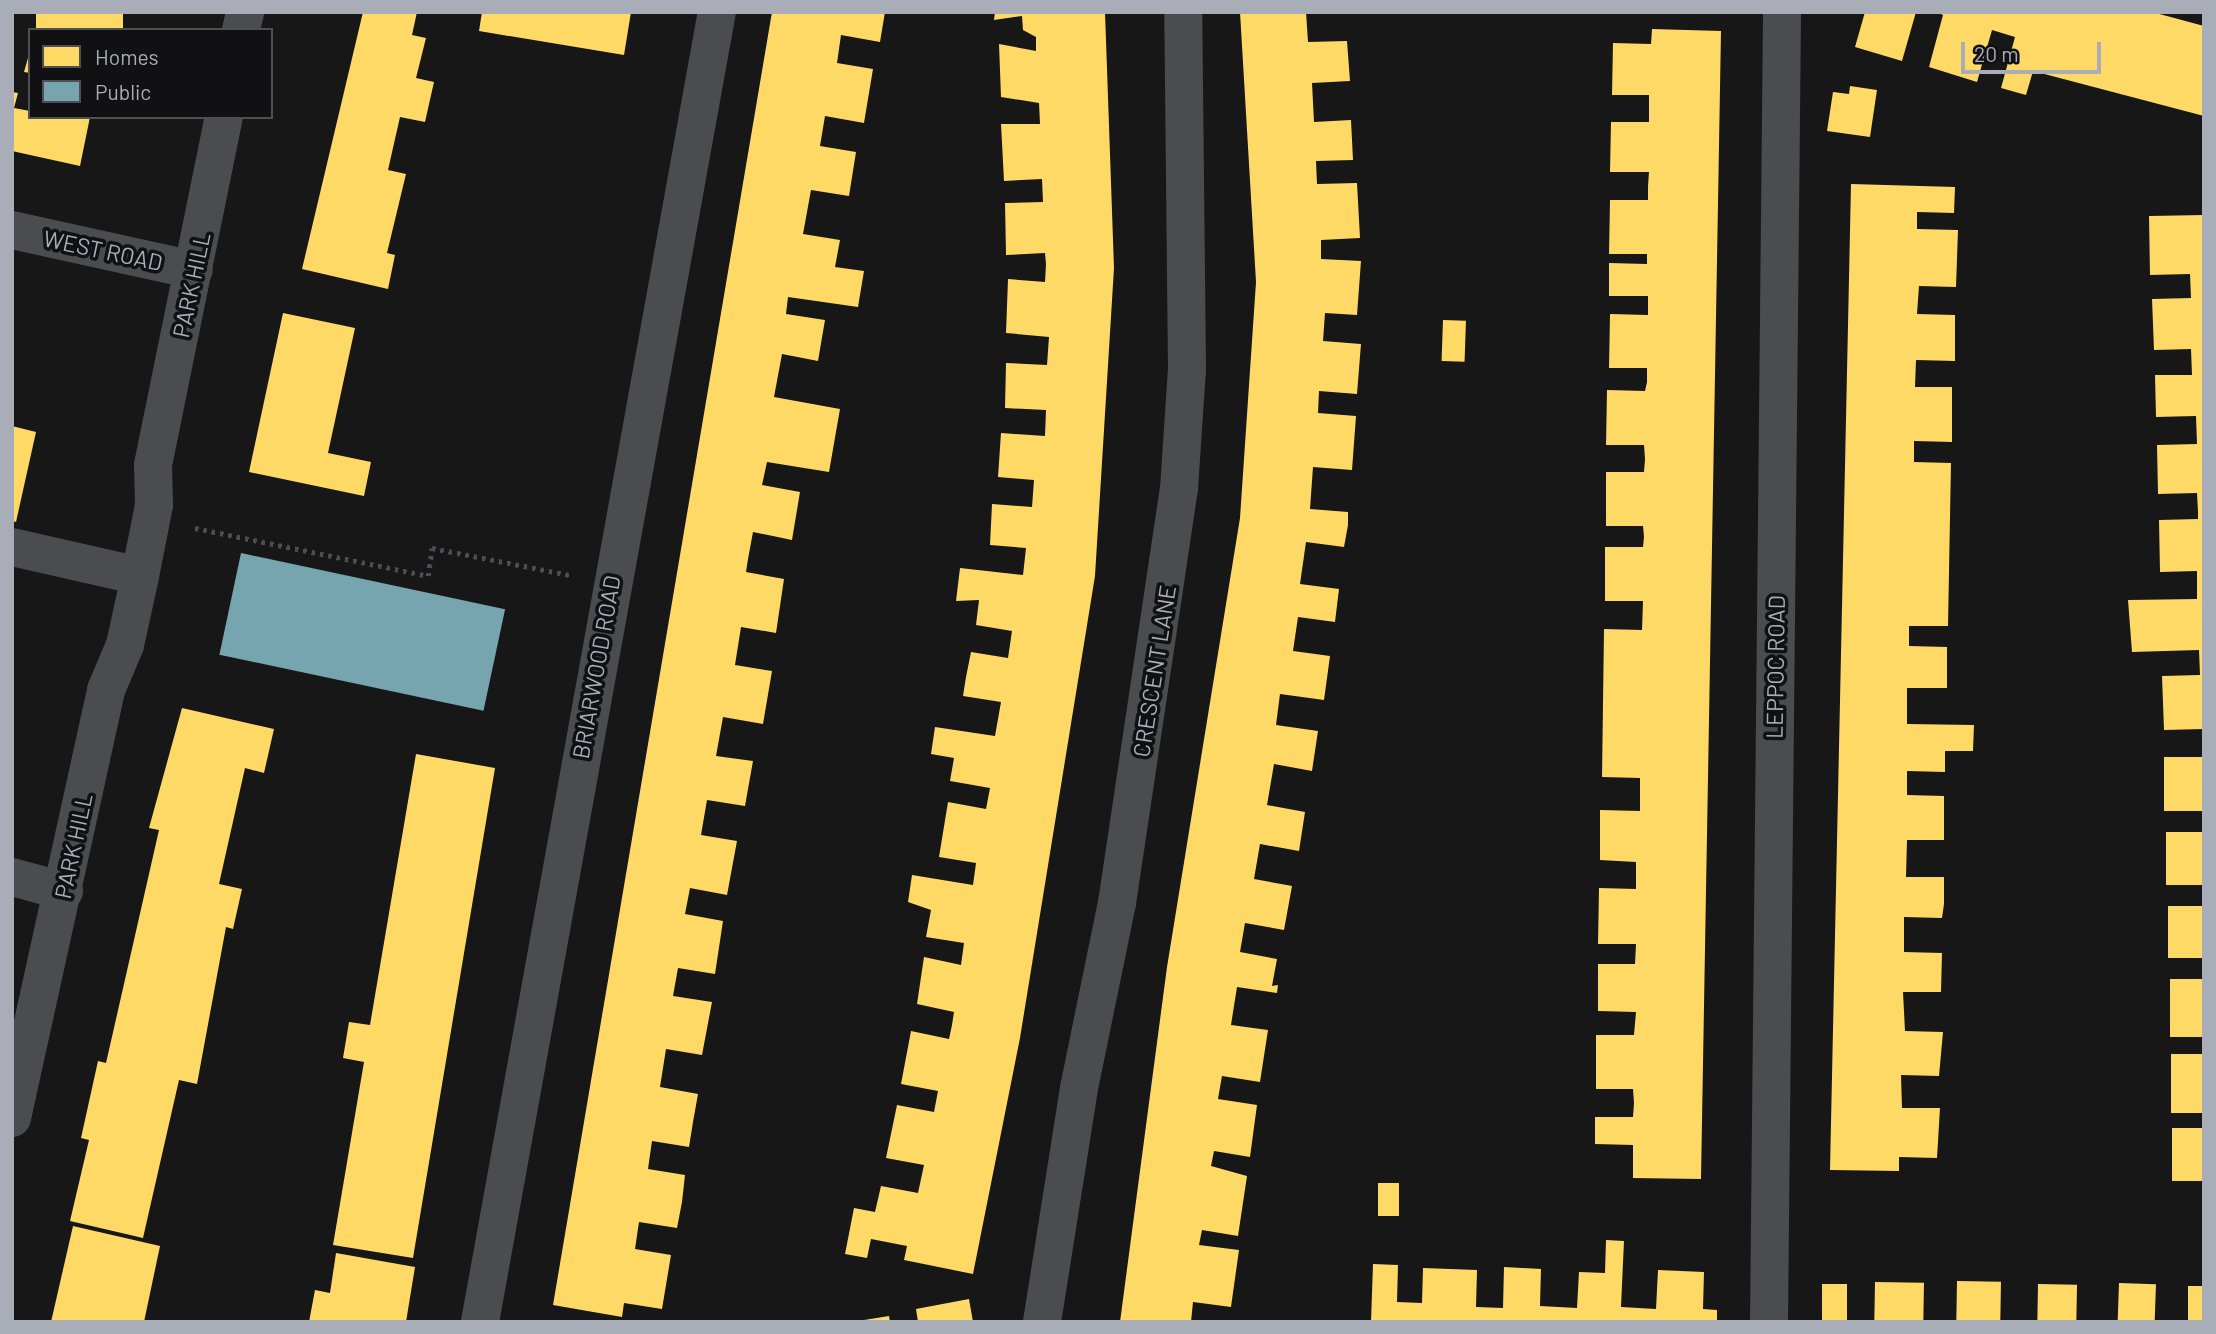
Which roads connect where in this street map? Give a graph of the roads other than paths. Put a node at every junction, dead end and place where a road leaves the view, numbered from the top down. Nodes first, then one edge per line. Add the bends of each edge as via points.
1 (717, 12) edge
2 (1183, 12) edge
3 (1782, 12) edge
4 (224, 119) edge
5 (12, 230) edge
6 (194, 270) junction
7 (12, 547) edge
8 (140, 576) junction
9 (12, 877) edge
10 (64, 891) junction
11 (12, 1118) edge
12 (480, 1322) edge
13 (1042, 1322) edge
14 (1769, 1322) edge

1 - 12 street, BRIARWOOD ROAD
2 - 13 street, CRESCENT LANE via 1187,370 1180,489 1117,903 1079,1088
3 - 14 street, LEPPOC ROAD
4 - 6 street, PARK HILL
5 - 6 street, WEST ROAD
6 - 8 street, PARK HILL via 150,481 154,505
7 - 8 street
8 - 10 street, PARK HILL via 125,645 106,690
9 - 10 street
10 - 11 street, PARK HILL

